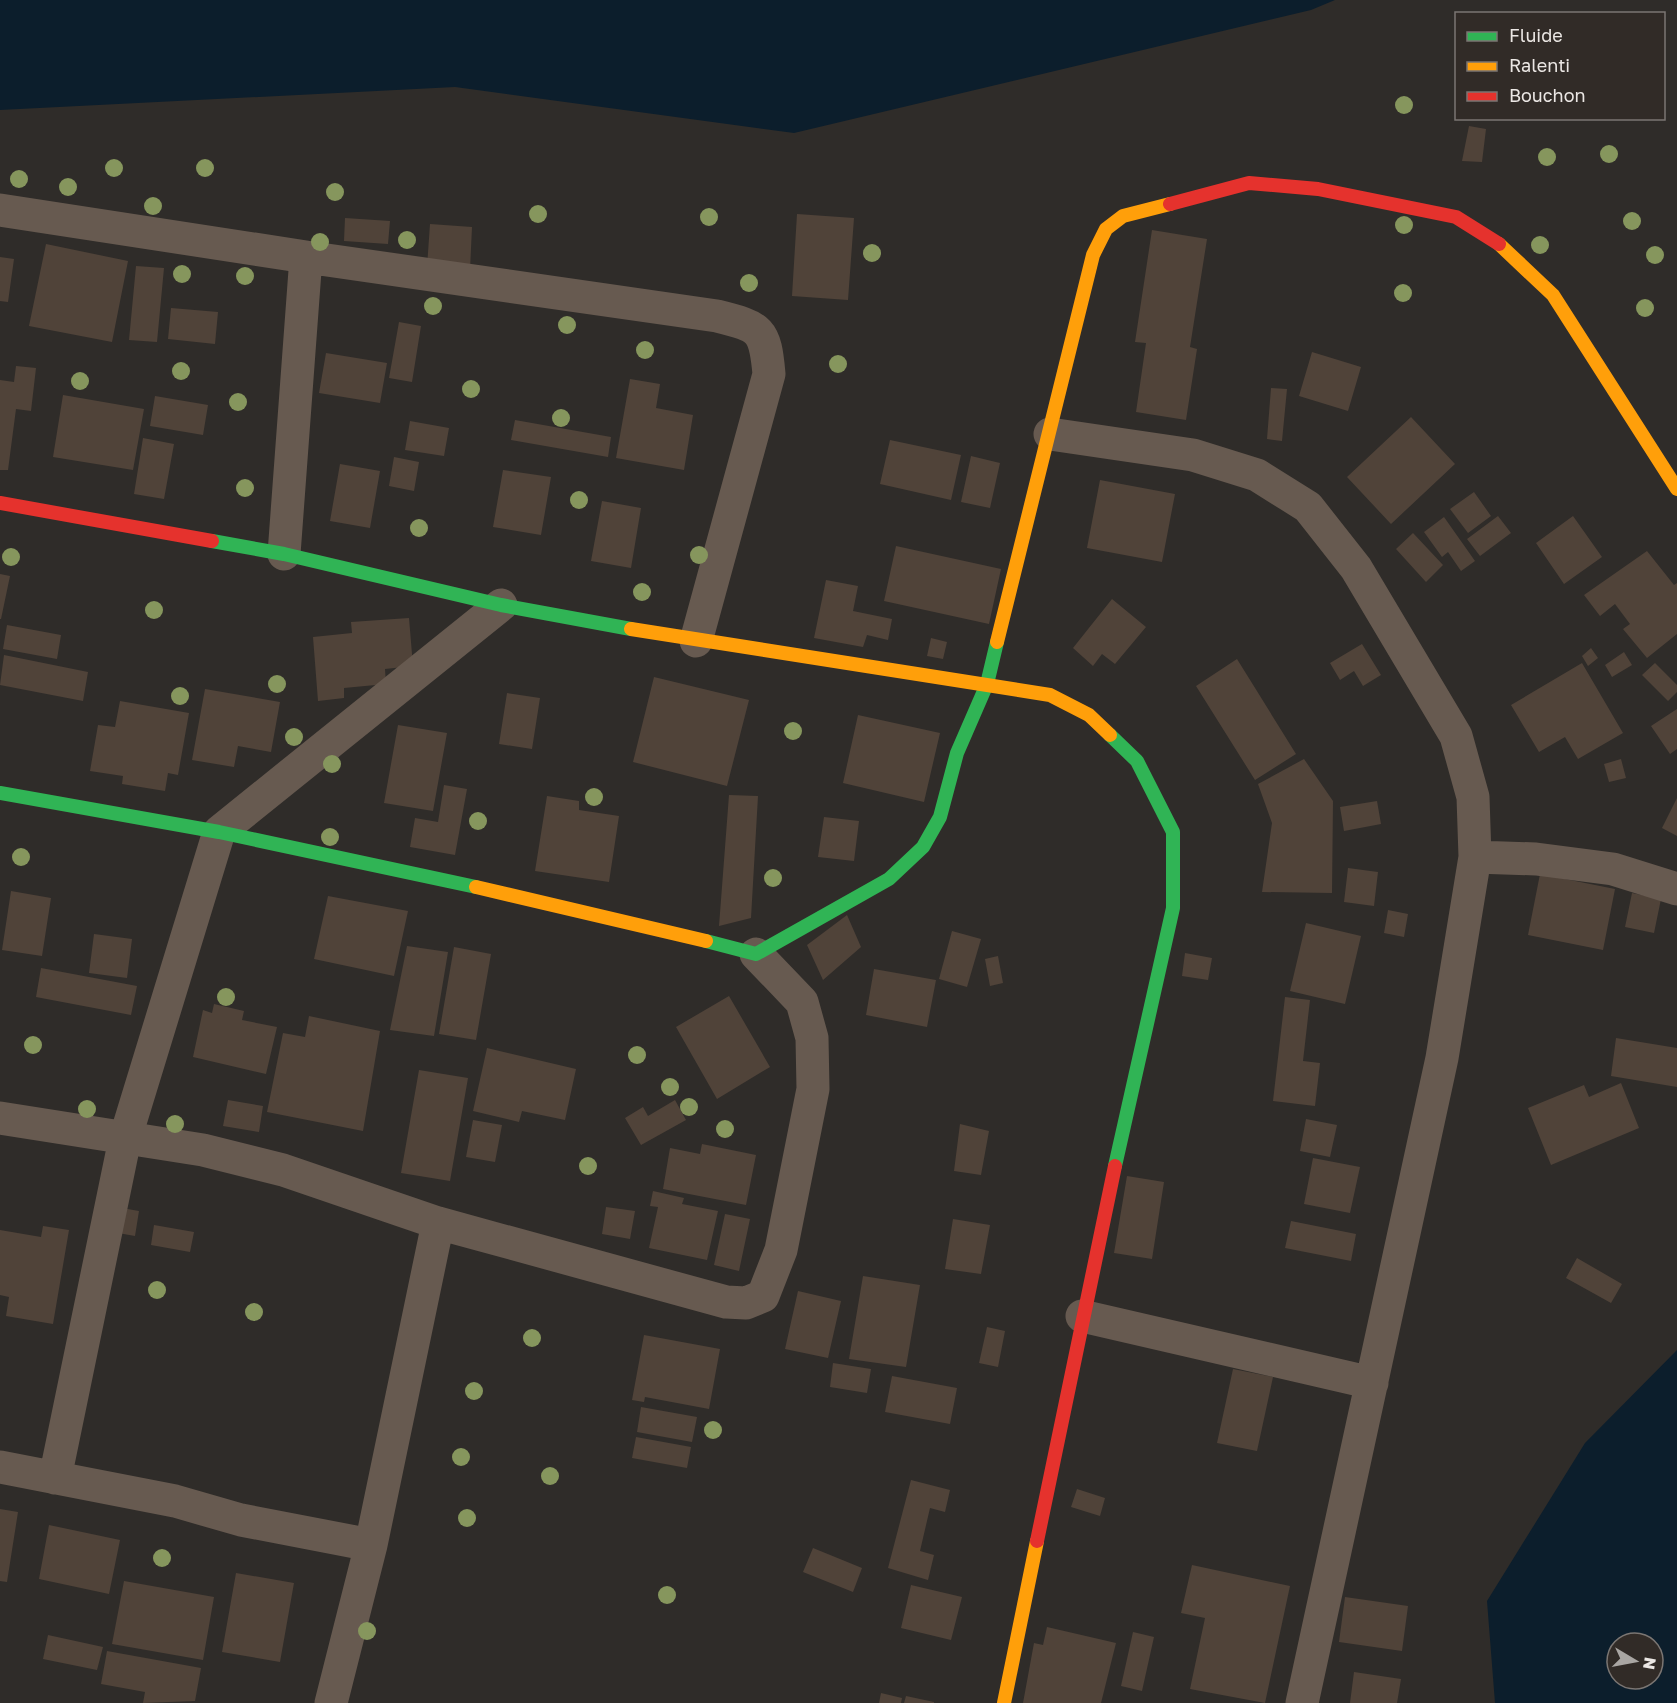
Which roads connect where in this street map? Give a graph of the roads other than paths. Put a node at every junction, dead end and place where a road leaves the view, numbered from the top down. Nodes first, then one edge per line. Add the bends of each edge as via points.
1 (0, 210) edge
2 (306, 257) junction
3 (1050, 434) junction
4 (1677, 489) edge
5 (0, 504) edge
6 (284, 554) junction
7 (501, 605) junction
8 (696, 642) junction
9 (987, 684) junction
10 (0, 793) edge
11 (219, 832) junction
12 (1475, 857) junction
13 (1677, 889) edge
14 (756, 954) junction
15 (0, 1118) edge
16 (125, 1139) junction
17 (438, 1223) junction
18 (1082, 1316) junction
19 (1372, 1383) junction
20 (0, 1467) edge
21 (55, 1478) junction
22 (371, 1545) junction
23 (331, 1703) edge
24 (1004, 1703) edge
25 (1302, 1703) edge

1 - 2 street
2 - 6 street
2 - 8 street via 752,324 767,344 769,374
3 - 4 street via 1077,312 1093,255 1106,229 1123,216 1249,183 1318,189 1456,217 1508,250 1552,295
3 - 9 street
3 - 12 street via 1193,455 1257,475 1308,507 1356,568 1456,736 1473,797
5 - 6 street
6 - 7 street
7 - 8 street
7 - 11 street
8 - 9 street
9 - 14 street via 957,753 940,817 923,847 890,879
9 - 18 street via 1050,695 1089,715 1137,761 1173,832 1173,908
10 - 11 street
11 - 14 street via 568,907
11 - 16 street
12 - 13 street via 1536,859 1613,869
12 - 19 street via 1442,1058
14 - 17 street via 802,1002 812,1038 813,1089 782,1250 763,1296 746,1303 726,1302
15 - 16 street
16 - 17 street via 203,1150 283,1170
16 - 21 street
17 - 22 street
18 - 19 street
18 - 24 street
19 - 25 street
20 - 21 street
21 - 22 street
22 - 23 street

